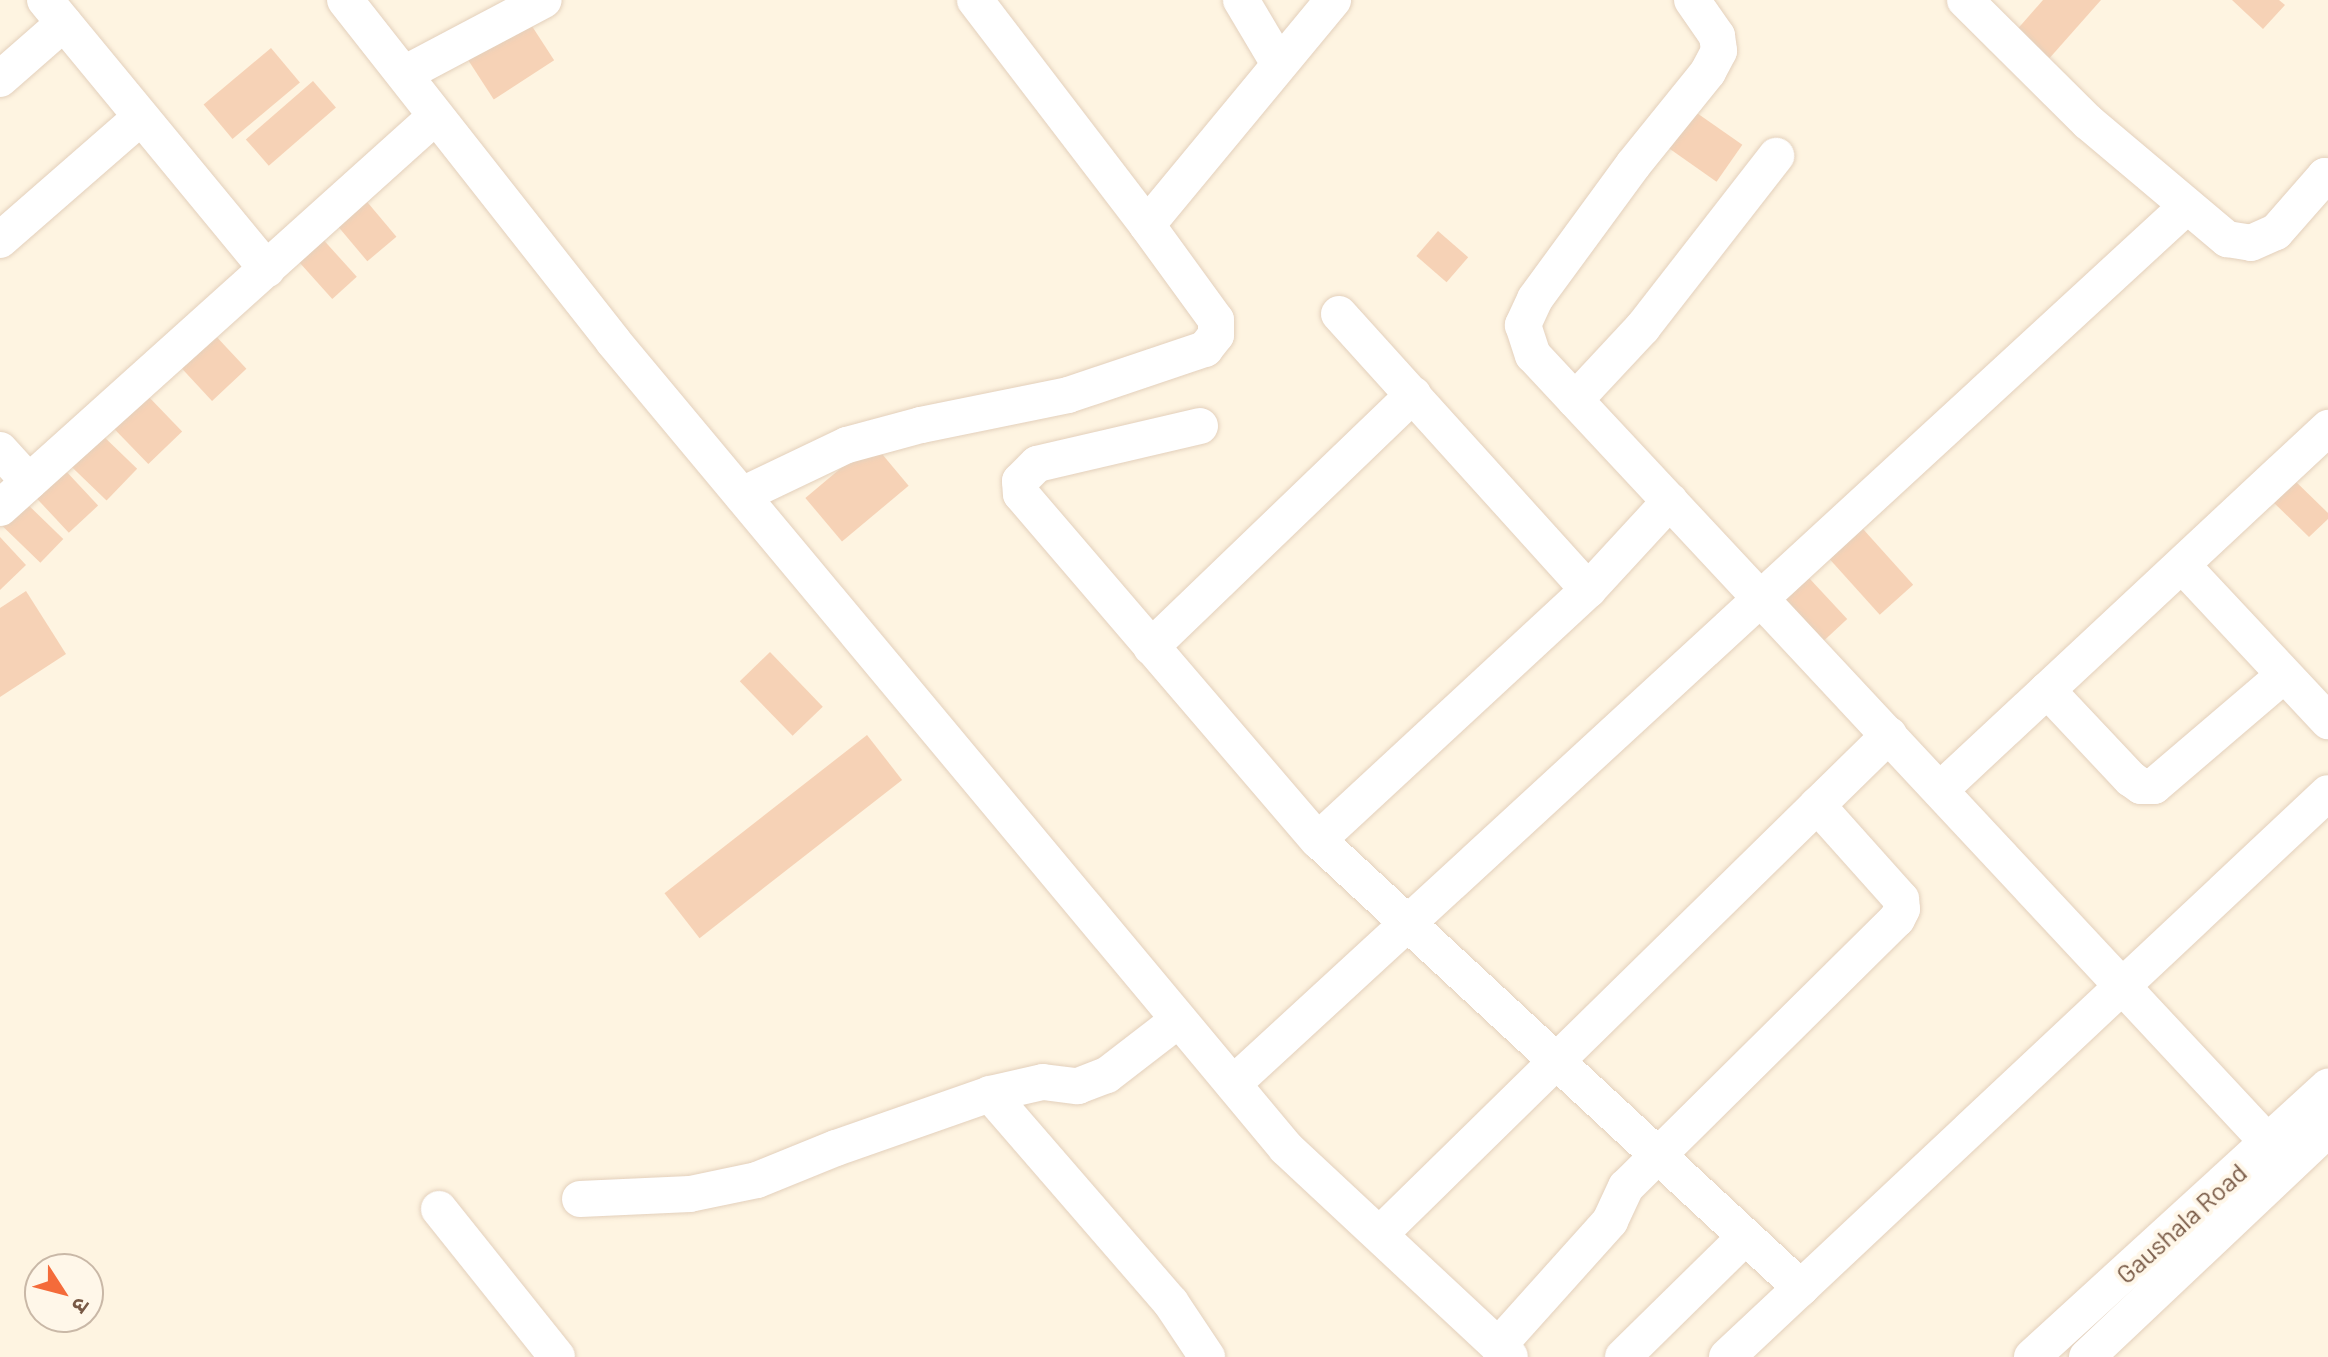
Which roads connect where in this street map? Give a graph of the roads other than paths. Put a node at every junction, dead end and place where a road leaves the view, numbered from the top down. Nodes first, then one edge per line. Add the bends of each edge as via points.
1 (345, 0) edge
2 (544, 0) edge
3 (975, 0) edge
4 (1241, 0) edge
5 (1333, 0) edge
6 (1692, 0) edge
7 (1965, 0) edge
8 (54, 12) edge
9 (1279, 64) junction
10 (404, 74) junction
11 (0, 79) edge
12 (436, 116) junction
13 (141, 117) junction
14 (1776, 156) dead end
15 (2327, 175) edge
16 (2186, 207) junction
17 (1147, 225) junction
18 (0, 240) edge
19 (267, 269) junction
20 (1339, 314) dead end
21 (1413, 395) junction
22 (1575, 400) junction
23 (1200, 426) dead end
24 (2328, 428) edge
25 (0, 450) edge
26 (29, 482) junction
27 (742, 495) junction
28 (1670, 501) junction
29 (0, 508) edge
30 (2182, 565) junction
31 (1588, 590) junction
32 (1763, 599) junction
33 (1151, 647) junction
34 (2283, 676) junction
35 (2047, 690) junction
36 (2328, 721) edge
37 (1889, 735) junction
38 (1940, 790) junction
39 (2328, 793) edge
40 (1817, 805) junction
41 (1318, 840) junction
42 (1408, 924) junction
43 (2120, 988) junction
44 (1177, 1021) junction
45 (1557, 1061) junction
46 (1233, 1084) junction
47 (2328, 1087) edge
48 (990, 1094) junction
49 (2328, 1129) edge
50 (1657, 1154) junction
51 (2278, 1154) junction
52 (580, 1199) dead end
53 (439, 1209) dead end
54 (1380, 1234) junction
55 (1745, 1237) junction
56 (1801, 1288) junction
57 (1504, 1352) edge
58 (557, 1357) edge
59 (1207, 1357) edge
60 (1623, 1357) edge
61 (1727, 1357) edge
62 (2032, 1357) edge
63 (2087, 1357) edge

1 - 10 street
2 - 10 street
3 - 17 street
4 - 9 street
5 - 9 street
6 - 22 street via 1717,36 1719,51 1535,299 1523,325 1533,355
7 - 16 street via 2088,122
8 - 11 street
8 - 13 street
9 - 17 street
10 - 12 street
12 - 19 street
12 - 27 street
13 - 18 street
13 - 19 street
14 - 22 street via 1643,327
15 - 16 street via 2276,232 2251,243 2227,239
16 - 32 street
17 - 27 street via 1216,320 1216,335 1205,349 1068,395 847,445
19 - 26 street
20 - 21 street
21 - 31 street
21 - 33 street
22 - 28 street
23 - 33 street via 1037,464 1020,481 1021,494
24 - 30 street
25 - 26 street
26 - 29 street
27 - 44 street
28 - 31 street
28 - 32 street
30 - 34 street
30 - 35 street
31 - 41 street
32 - 37 street
32 - 42 street
33 - 41 street
34 - 35 street via 2154,786 2131,779
34 - 36 street
35 - 38 street
37 - 38 street
37 - 40 street
38 - 43 street
39 - 43 street
40 - 45 street
40 - 50 street via 1901,899 1902,909
41 - 42 street
42 - 45 street
42 - 46 street
43 - 51 street
43 - 56 street
44 - 46 street
44 - 48 street via 1107,1075 1078,1086 1043,1082
45 - 50 street
45 - 54 street
46 - 54 street via 1286,1148
47 - 51 street, Gaushala Road
48 - 52 street via 757,1180 690,1194
48 - 59 street via 1171,1303
49 - 51 street, Gaushala Road
50 - 55 street
50 - 57 street via 1626,1187 1610,1221
51 - 62 street, Gaushala Road
51 - 63 street, Gaushala Road
53 - 58 street
54 - 57 street
55 - 56 street
55 - 60 street
56 - 61 street

